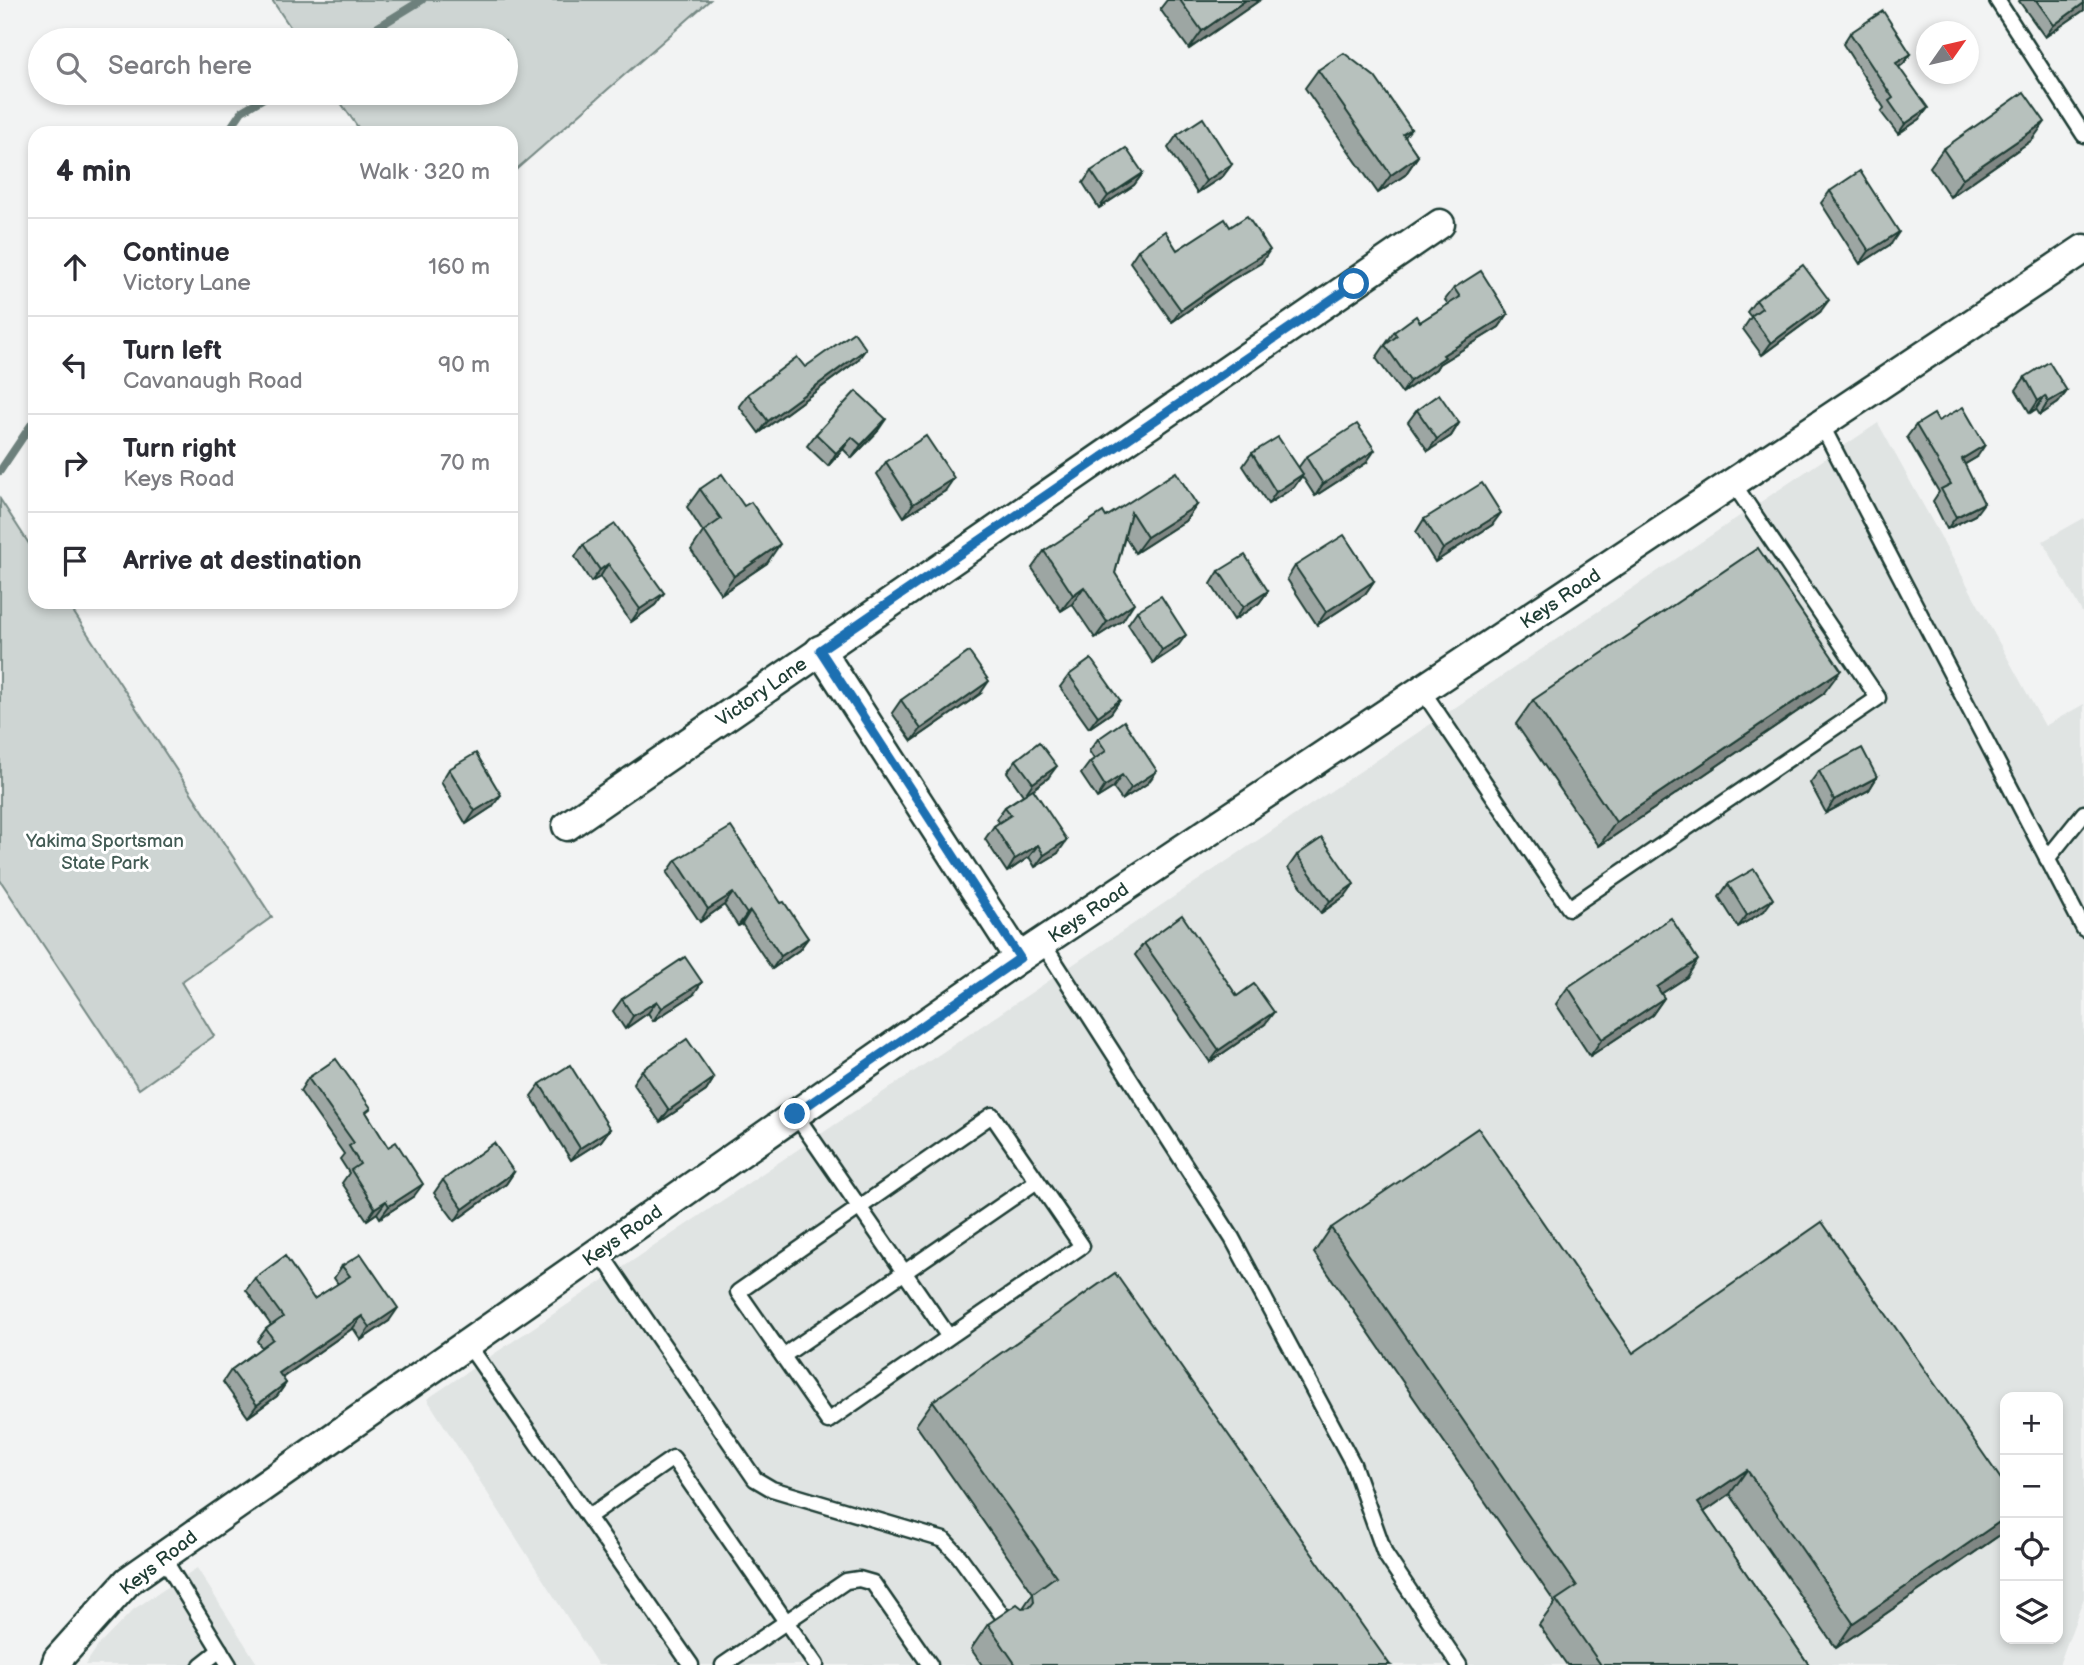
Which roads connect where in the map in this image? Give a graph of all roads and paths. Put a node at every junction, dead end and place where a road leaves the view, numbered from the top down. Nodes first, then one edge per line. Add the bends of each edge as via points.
1 (1997, 0) edge
2 (2084, 135) edge
3 (1440, 224) dead end
4 (2084, 249) edge
5 (1821, 424) junction
6 (1732, 483) junction
7 (820, 650) junction
8 (1422, 690) junction
9 (2084, 813) edge
10 (567, 826) dead end
11 (2047, 859) junction
12 (2084, 929) edge
13 (1031, 950) junction
14 (795, 1114) junction
15 (1037, 1181) junction
16 (860, 1207) junction
17 (599, 1251) junction
18 (904, 1272) junction
19 (949, 1337) junction
20 (467, 1343) junction
21 (783, 1356) junction
22 (588, 1517) junction
23 (162, 1556) junction
24 (786, 1621) junction
25 (1008, 1623) edge
26 (220, 1650) junction
27 (56, 1665) edge
28 (201, 1665) edge
29 (229, 1665) edge
30 (691, 1665) edge
31 (723, 1665) edge
32 (816, 1665) edge
33 (930, 1665) edge
34 (1460, 1665) edge

1 - 2 lane
3 - 7 street, Victory Lane
4 - 5 street, Keys Road
5 - 6 street, Keys Road
5 - 11 lane
6 - 8 street, Keys Road
6 - 8 lane via 1878,698 1569,908
7 - 10 street, Victory Lane
7 - 13 street
8 - 13 street, Keys Road
9 - 11 lane
11 - 12 lane
13 - 14 street, Keys Road
13 - 34 lane via 1233,1238 1353,1464 1385,1555
14 - 16 lane
14 - 17 street, Keys Road
15 - 16 lane via 992,1115
15 - 18 lane
15 - 19 lane via 1082,1246
16 - 18 lane
16 - 21 lane via 738,1292
17 - 20 street, Keys Road
17 - 25 lane via 755,1479 772,1489 944,1540
18 - 19 lane
18 - 21 lane
19 - 21 lane via 828,1422
20 - 22 lane
20 - 23 street, Keys Road
22 - 24 lane via 673,1458
22 - 30 lane
23 - 26 lane
23 - 27 street, Keys Road via 128,1581
24 - 31 lane
24 - 32 lane
24 - 33 lane via 846,1581 873,1583
26 - 28 lane
26 - 29 lane

